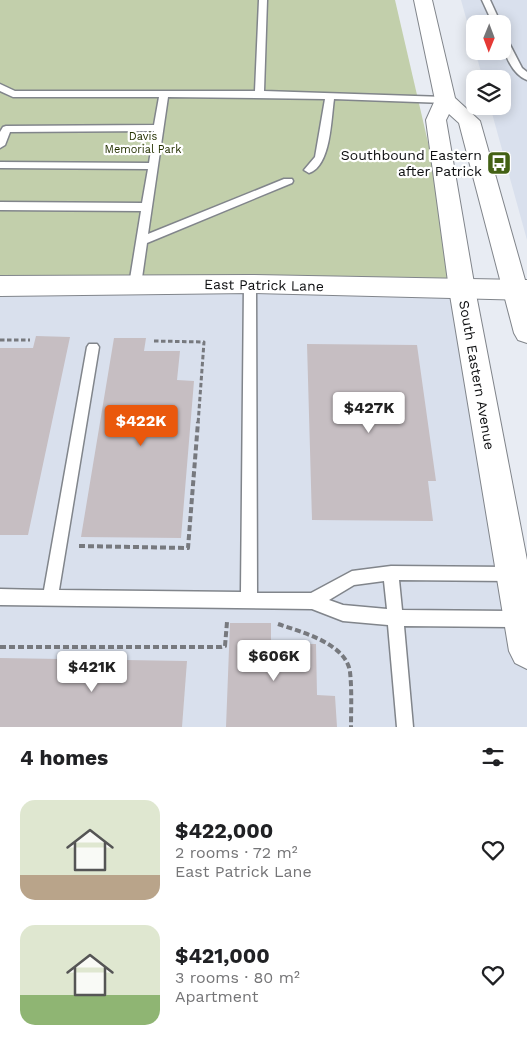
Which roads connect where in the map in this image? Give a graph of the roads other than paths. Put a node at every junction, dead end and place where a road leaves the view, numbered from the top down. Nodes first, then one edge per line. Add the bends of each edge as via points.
1 (262, 0) edge
2 (423, 0) edge
3 (486, 0) edge
4 (492, 15) edge
5 (511, 55) edge
6 (527, 77) edge
7 (0, 87) edge
8 (164, 94) junction
9 (259, 94) junction
10 (330, 96) junction
11 (445, 100) junction
12 (159, 128) junction
13 (0, 145) edge
14 (0, 165) edge
15 (154, 166) junction
16 (309, 170) dead end
17 (288, 182) dead end
18 (0, 206) edge
19 (147, 207) junction
20 (142, 240) junction
21 (250, 284) junction
22 (135, 285) junction
23 (0, 286) edge
24 (462, 289) junction
25 (521, 290) edge
26 (527, 333) edge
27 (93, 348) dead end
28 (391, 573) junction
29 (512, 574) junction
30 (0, 597) edge
31 (50, 598) junction
32 (249, 600) junction
33 (312, 601) junction
34 (394, 618) junction
35 (521, 619) junction
36 (527, 651) edge
37 (405, 727) edge

1 - 9 lane
2 - 11 main road
3 - 4 lane
5 - 6 lane via 518,69
7 - 8 lane via 13,94
8 - 9 lane
8 - 12 lane
9 - 10 lane
10 - 11 lane
10 - 16 lane via 320,158
11 - 24 main road, South Eastern Avenue via 436,120
11 - 25 main road via 469,121
12 - 13 lane via 6,129
12 - 15 lane
14 - 15 lane
15 - 19 lane
17 - 20 lane
18 - 19 lane
19 - 20 lane
20 - 22 lane
21 - 22 main road, East Patrick Lane
21 - 24 main road, East Patrick Lane
21 - 32 lane
22 - 23 main road, East Patrick Lane
24 - 25 main road, East Patrick Lane
24 - 29 main road, South Eastern Avenue
25 - 26 main road
27 - 31 lane
28 - 29 lane
28 - 33 lane via 352,578
28 - 34 lane
29 - 35 main road, South Eastern Avenue
30 - 31 lane
31 - 32 lane
32 - 33 lane
33 - 34 lane via 343,613
34 - 35 lane
34 - 37 lane
35 - 36 main road, South Eastern Avenue

